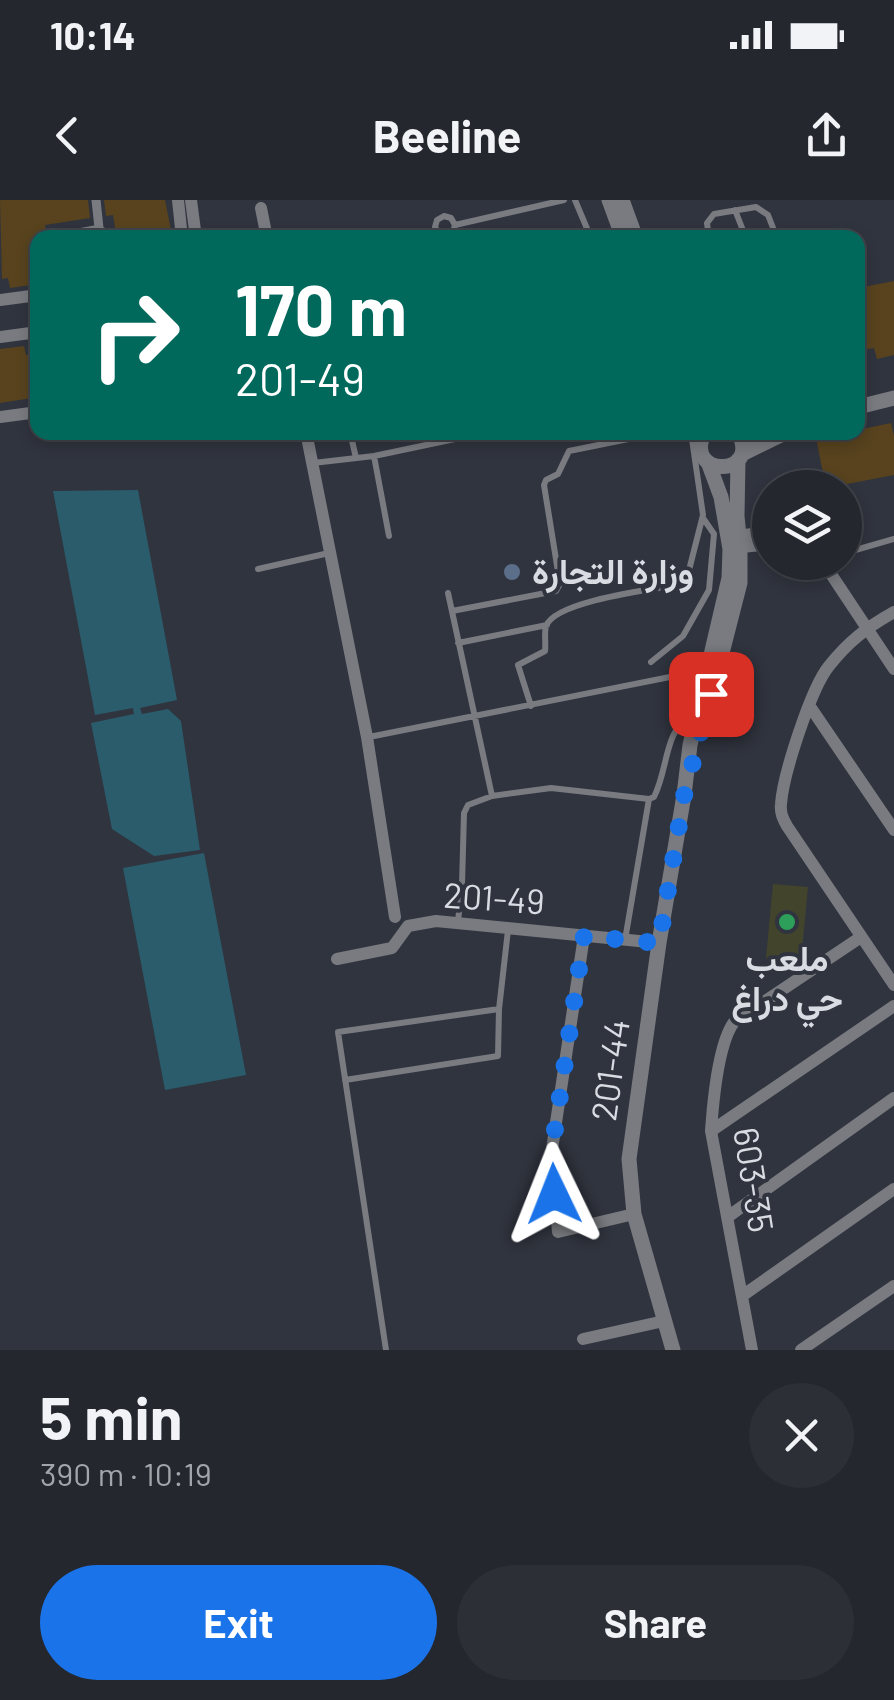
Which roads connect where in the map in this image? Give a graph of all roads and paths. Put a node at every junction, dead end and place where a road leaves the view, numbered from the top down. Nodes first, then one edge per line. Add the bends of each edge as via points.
1 (96, 200) edge
2 (178, 200) edge
3 (192, 200) edge
4 (564, 200) edge
5 (576, 200) edge
6 (609, 200) edge
7 (622, 200) edge
8 (261, 208) dead end
9 (735, 210) junction
10 (455, 225) junction
11 (100, 228) joint
12 (89, 230) edge
13 (181, 230) edge
14 (195, 230) edge
15 (265, 230) edge
16 (438, 230) edge
17 (452, 230) edge
18 (589, 230) edge
19 (627, 230) edge
20 (628, 230) edge
21 (708, 230) edge
22 (743, 230) edge
23 (774, 230) edge
24 (30, 296) edge
25 (0, 300) edge
26 (30, 333) edge
27 (0, 338) edge
28 (894, 394) edge
29 (865, 397) edge
30 (865, 404) edge
31 (30, 413) edge
32 (0, 417) edge
33 (308, 440) edge
34 (352, 440) edge
35 (450, 440) edge
36 (624, 440) edge
37 (700, 440) edge
38 (700, 440) edge
39 (741, 440) edge
40 (772, 440) edge
41 (374, 456) junction
42 (740, 457) junction
43 (356, 458) junction
44 (708, 462) junction
45 (312, 464) junction
46 (702, 517) junction
47 (389, 536) dead end
48 (752, 538) edge
49 (894, 538) edge
50 (734, 542) junction
51 (752, 543) edge
52 (862, 548) edge
53 (330, 553) junction
54 (258, 569) dead end
55 (835, 580) edge
56 (448, 593) dead end
57 (452, 611) junction
58 (894, 612) edge
59 (547, 625) junction
60 (866, 628) junction
61 (458, 643) junction
62 (651, 662) dead end
63 (894, 669) edge
64 (706, 670) junction
65 (532, 706) junction
66 (808, 706) junction
67 (698, 710) junction
68 (474, 714) junction
69 (368, 738) junction
70 (492, 796) junction
71 (684, 796) junction
72 (649, 799) junction
73 (894, 830) edge
74 (395, 918) dead end
75 (457, 923) junction
76 (508, 929) junction
77 (584, 936) junction
78 (861, 936) junction
79 (625, 940) junction
80 (659, 943) junction
81 (894, 958) edge
82 (337, 960) dead end
83 (882, 966) junction
84 (894, 985) edge
85 (894, 1006) edge
86 (499, 1009) junction
87 (345, 1080) junction
88 (894, 1098) edge
89 (712, 1131) junction
90 (894, 1189) edge
91 (634, 1214) junction
92 (729, 1216) junction
93 (894, 1286) edge
94 (742, 1296) junction
95 (664, 1321) junction
96 (583, 1338) dead end
97 (386, 1350) edge
98 (673, 1350) edge
99 (752, 1350) edge
100 (801, 1350) edge

1 - 11 street
2 - 13 street
3 - 14 street
4 - 10 lane
5 - 18 lane
6 - 19 street
7 - 20 street
8 - 15 street
9 - 21 lane via 714,214
9 - 22 lane
9 - 23 lane via 756,206
10 - 16 lane via 448,216 437,220
10 - 17 lane
11 - 12 lane
24 - 25 street
26 - 27 street
28 - 29 street
28 - 30 street
31 - 32 street
33 - 45 street
34 - 43 lane
35 - 41 lane
36 - 57 lane via 569,451 559,473 546,480 556,591
37 - 44 street, 201-44
38 - 46 lane
39 - 42 street, 201-44
40 - 42 street
41 - 43 lane
41 - 47 lane
42 - 44 street via 724,468
42 - 50 street, 201-44
43 - 45 lane
44 - 50 street, 201-44
45 - 53 street
46 - 59 lane via 685,584 588,600
46 - 62 lane via 714,534 709,590 683,636
48 - 50 street
49 - 52 lane
50 - 51 street
50 - 64 street, 201-44
50 - 71 street, 201-44 via 740,584
53 - 54 lane
53 - 69 street
55 - 60 street
56 - 57 lane
57 - 61 lane
58 - 60 street
59 - 61 lane
59 - 65 lane via 545,651 518,668
60 - 63 street
60 - 66 street via 826,669
61 - 68 lane
64 - 65 lane
64 - 67 street, 201-44
65 - 68 lane
66 - 73 street
66 - 78 street via 782,817
67 - 71 street, 201-44
67 - 72 lane via 671,735 660,786
68 - 69 lane
68 - 70 lane
69 - 74 street
70 - 72 lane via 550,788
70 - 75 lane via 464,813
71 - 80 street, 201-44
72 - 79 lane
75 - 76 street, 201-49
75 - 82 street, 201-49 via 408,926 392,948
76 - 77 street, 201-49
76 - 86 lane
77 - 79 street, 201-49
77 - 91 street via 551,1156 558,1232
78 - 83 street
78 - 89 street, 603-35 via 729,1028
79 - 80 street, 201-49
80 - 91 street, 201-44 via 630,1159
81 - 83 street
83 - 84 street
85 - 89 street
86 - 87 lane via 498,1056
86 - 87 lane via 338,1032
87 - 97 lane
88 - 92 street
89 - 92 street, 603-35
90 - 94 street
91 - 95 street, 201-44
92 - 94 street, 603-35
93 - 100 street
94 - 99 street, 603-35
95 - 96 street
95 - 98 street, 201-44

